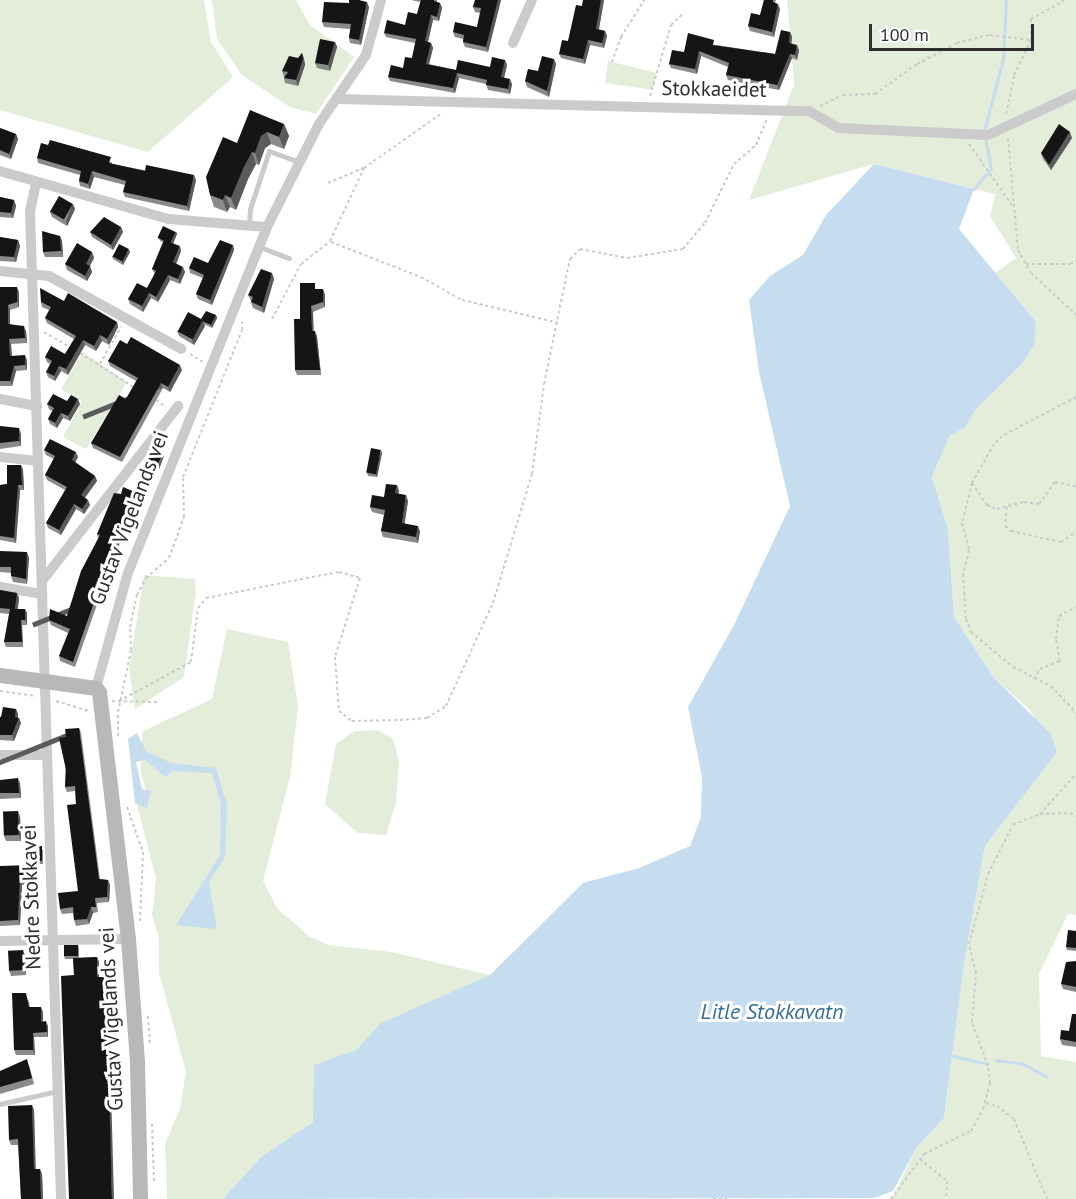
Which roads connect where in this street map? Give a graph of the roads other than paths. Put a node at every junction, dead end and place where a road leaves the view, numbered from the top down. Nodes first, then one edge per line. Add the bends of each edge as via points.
1 (381, 0) edge
2 (532, 0) edge
3 (513, 43) dead end
4 (1076, 94) edge
5 (337, 99) junction
6 (300, 162) junction
7 (0, 171) edge
8 (36, 183) junction
9 (249, 224) junction
10 (267, 227) junction
11 (260, 247) junction
12 (289, 258) dead end
13 (0, 271) edge
14 (33, 276) junction
15 (181, 349) road end
16 (0, 399) edge
17 (37, 406) junction
18 (176, 409) road end
19 (0, 457) edge
20 (37, 461) junction
21 (42, 581) junction
22 (0, 587) edge
23 (42, 594) junction
24 (0, 675) edge
25 (43, 681) junction
26 (96, 701) junction
27 (45, 754) junction
28 (0, 755) edge
29 (134, 935) junction
30 (53, 940) junction
31 (0, 941) edge
32 (58, 1090) junction
33 (0, 1104) edge
34 (61, 1199) edge
35 (140, 1199) edge

1 - 5 street, Gustav Vigelands vei via 366,55
2 - 3 street
4 - 5 street, Stokkaeidet via 988,135 838,128 809,111
5 - 6 street, Gustav Vigelands vei
6 - 9 lane via 269,151
6 - 10 street, Gustav Vigelands vei
7 - 8 street
8 - 9 street via 169,219
8 - 14 street, Nedre Stokkavei via 30,211
9 - 10 street
10 - 11 street, Gustav Vigelands vei
11 - 12 lane
11 - 26 street, Gustav Vigelands vei via 128,573
13 - 14 street
14 - 15 street via 49,276
14 - 17 street, Nedre Stokkavei
16 - 17 street
17 - 20 street, Nedre Stokkavei
18 - 21 street
19 - 20 street
20 - 21 street, Nedre Stokkavei
21 - 23 street, Nedre Stokkavei
22 - 23 street
23 - 25 street, Nedre Stokkavei
24 - 25 main road
25 - 26 main road
25 - 27 street, Nedre Stokkavei
26 - 29 main road, Gustav Vigelands vei
27 - 28 street
27 - 30 street, Nedre Stokkavei
29 - 30 street
29 - 35 main road, Gustav Vigelands vei
30 - 31 street
30 - 32 street, Nedre Stokkavei
32 - 33 lane
32 - 34 street, Nedre Stokkavei

